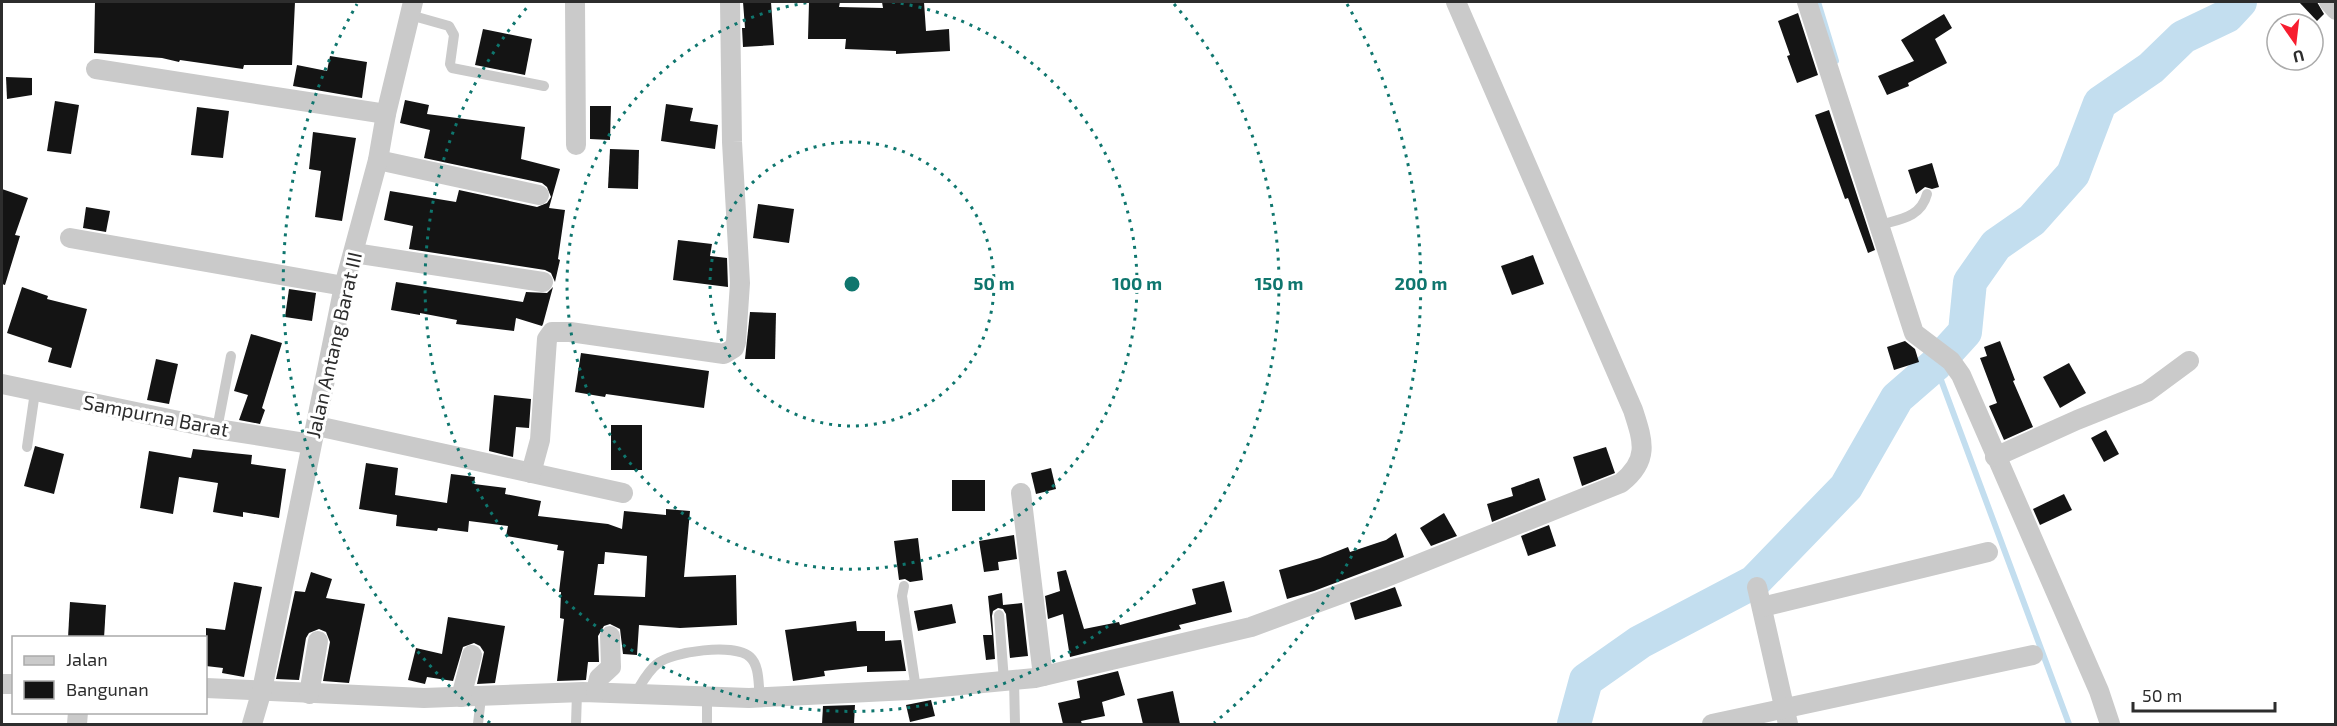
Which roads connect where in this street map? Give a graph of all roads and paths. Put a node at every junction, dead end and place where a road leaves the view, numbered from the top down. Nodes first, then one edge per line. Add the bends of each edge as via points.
1 (575, 2) edge
2 (729, 2) edge
3 (1456, 2) edge
4 (1807, 2) edge
5 (2329, 2) edge
6 (412, 8) edge
7 (2336, 10) edge
8 (96, 69) dead end
9 (544, 86) dead end
10 (386, 114) junction
11 (576, 145) dead end
12 (378, 160) junction
13 (1927, 194) dead end
14 (540, 195) dead end
15 (1880, 225) junction
16 (70, 238) dead end
17 (354, 253) junction
18 (543, 282) dead end
19 (344, 286) junction
20 (231, 356) dead end
21 (2189, 361) dead end
22 (2, 384) edge
23 (35, 392) junction
24 (217, 429) junction
25 (314, 435) junction
26 (27, 447) dead end
27 (1995, 457) junction
28 (531, 473) junction
29 (622, 493) dead end
30 (1021, 493) dead end
31 (1988, 552) dead end
32 (904, 586) dead end
33 (1757, 587) dead end
34 (1762, 607) junction
35 (999, 615) dead end
36 (610, 636) dead end
37 (318, 641) dead end
38 (472, 655) dead end
39 (2033, 655) dead end
40 (1043, 676) junction
41 (1009, 680) junction
42 (207, 688) edge
43 (262, 690) junction
44 (916, 690) junction
45 (586, 692) junction
46 (309, 694) junction
47 (636, 694) junction
48 (461, 697) junction
49 (481, 697) junction
50 (707, 697) junction
51 (760, 697) junction
52 (1786, 716) edge
53 (252, 724) edge
54 (478, 724) edge
55 (576, 724) edge
56 (707, 724) edge
57 (1015, 724) edge
58 (1712, 724) edge
59 (2110, 724) edge

1 - 11 street
2 - 28 street via 740,283 734,348 724,354 552,332 547,339 542,423
3 - 40 street via 1633,410 1643,445 1637,467 1621,483 1587,498 1251,627
4 - 15 street
5 - 7 street
6 - 9 lane via 452,30 452,68
6 - 10 street, Jalan Antang Barat III
8 - 10 street
10 - 12 street, Jalan Antang Barat III
12 - 14 street
12 - 17 street, Jalan Antang Barat III
13 - 15 lane via 1918,212
15 - 27 street via 1914,333 1951,361 1961,375
16 - 19 street
17 - 18 street
17 - 19 street, Jalan Antang Barat III
19 - 25 street, Jalan Antang Barat III
20 - 24 lane
21 - 27 street via 2147,392
22 - 23 street, Sampurna Barat
23 - 24 street, Sampurna Barat
23 - 26 lane
24 - 25 street, Sampurna Barat
25 - 28 street, Sampurna Barat
25 - 43 street, Jalan Antang Barat III
27 - 59 street
28 - 29 street, Sampurna Barat
30 - 40 street
31 - 34 street
32 - 44 lane via 902,596
33 - 34 street
34 - 52 street
35 - 41 lane
36 - 45 street via 611,667
37 - 46 street
38 - 48 street
39 - 52 street
40 - 41 street
41 - 44 street
41 - 57 lane
42 - 43 street
43 - 46 street
43 - 53 street, Jalan Antang Barat III
44 - 51 street
45 - 47 street
45 - 49 street
45 - 55 lane
46 - 48 street
47 - 50 street
47 - 51 lane via 649,672 664,659 680,653 717,650 750,656 756,666
48 - 49 street
49 - 54 lane
50 - 51 street
50 - 56 lane
52 - 58 street

